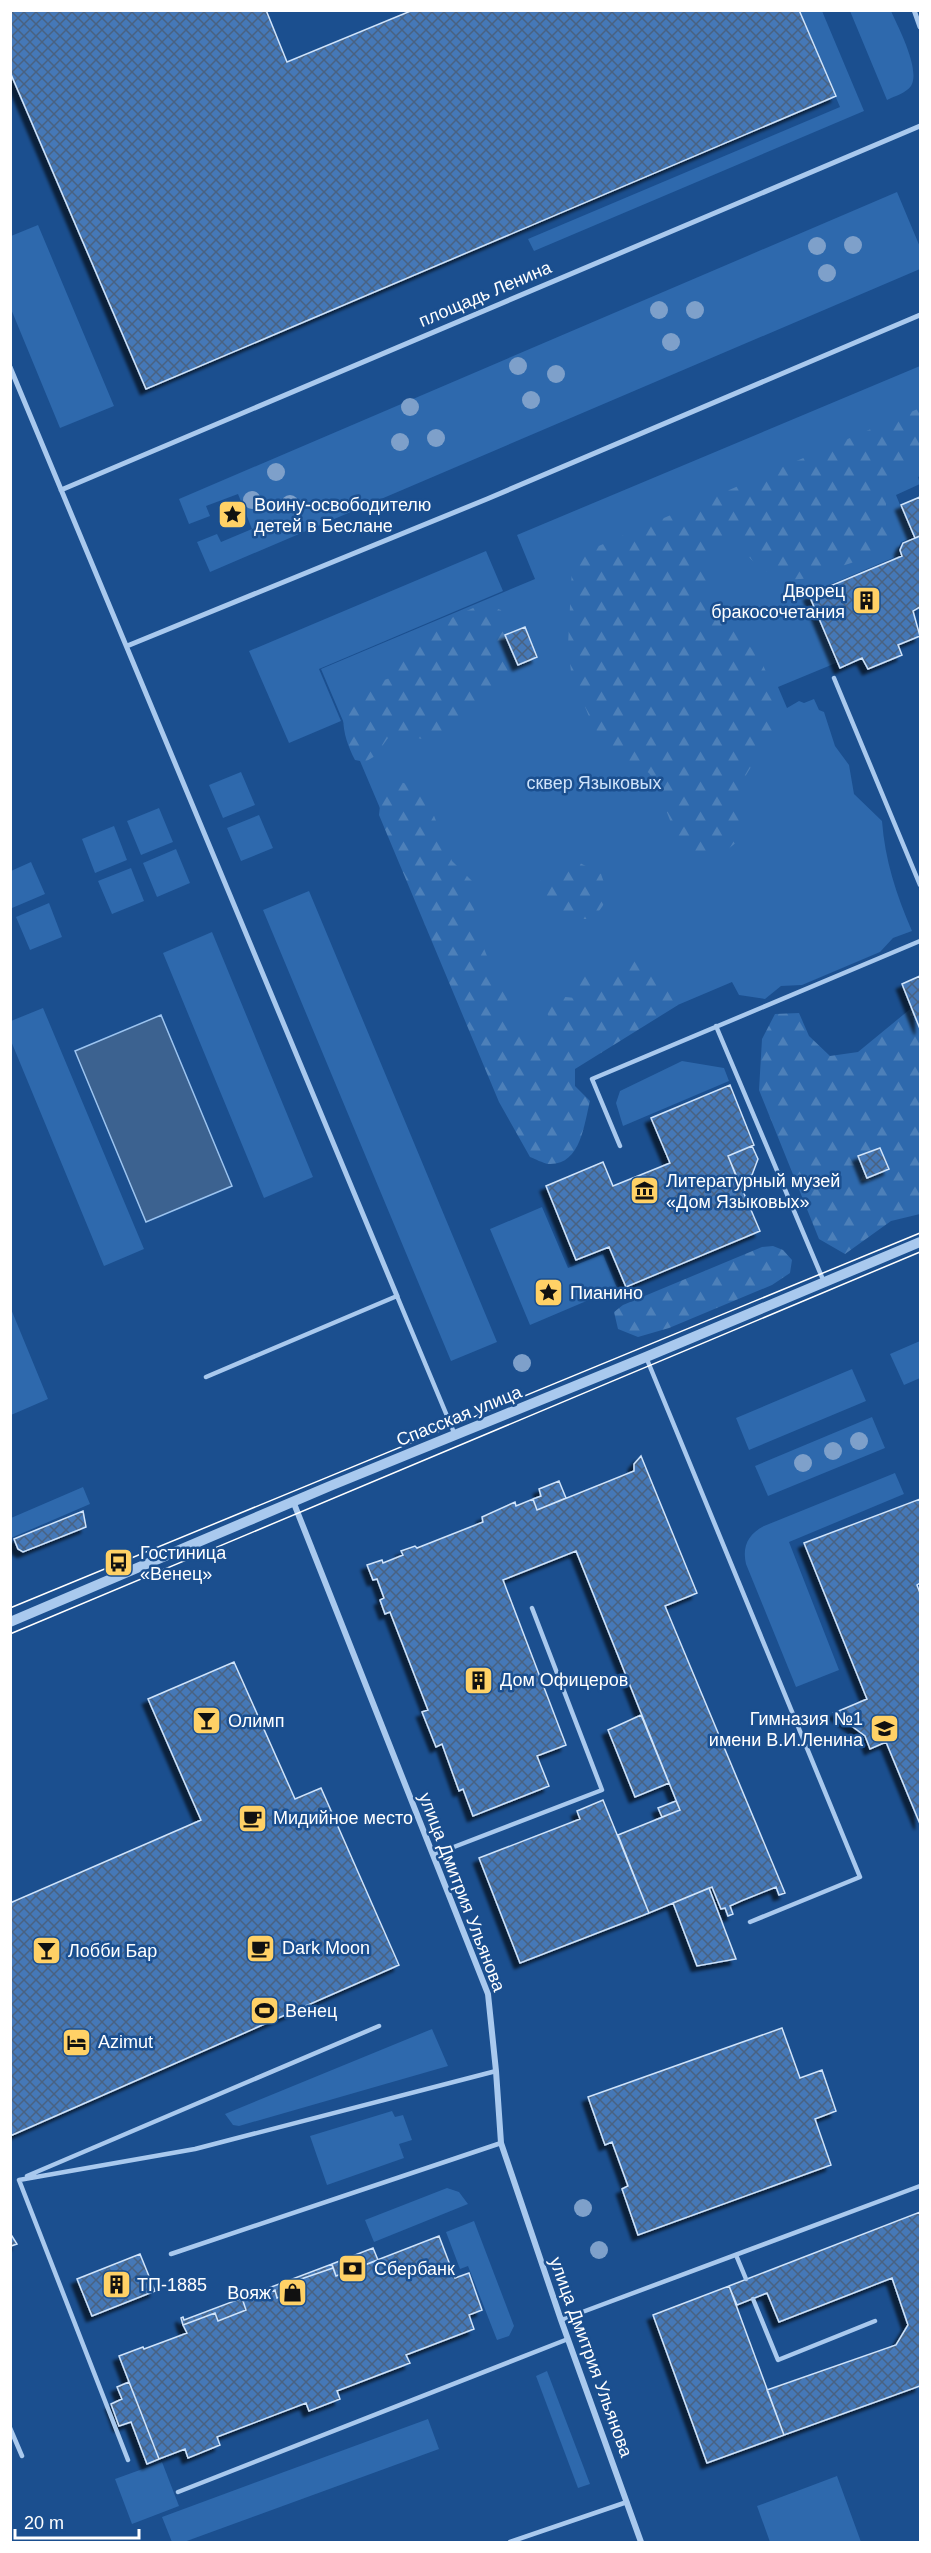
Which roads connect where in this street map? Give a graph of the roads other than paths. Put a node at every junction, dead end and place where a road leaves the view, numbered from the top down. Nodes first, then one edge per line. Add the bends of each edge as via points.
1 (914, 10) edge
2 (921, 27) edge
3 (921, 126) edge
4 (921, 315) edge
5 (10, 367) edge
6 (61, 490) junction
7 (127, 646) junction
8 (834, 678) dead end
9 (921, 885) edge
10 (921, 941) edge
11 (716, 1026) junction
12 (621, 1146) dead end
13 (921, 1242) edge
14 (824, 1282) junction
15 (397, 1296) junction
16 (646, 1357) junction
17 (206, 1377) dead end
18 (455, 1435) junction
19 (293, 1501) junction
20 (532, 1608) dead end
21 (10, 1622) edge
22 (433, 1855) junction
23 (750, 1922) dead end
24 (379, 2026) dead end
25 (496, 2071) junction
26 (501, 2143) junction
27 (19, 2180) junction
28 (10, 2183) edge
29 (921, 2186) edge
30 (171, 2254) dead end
31 (736, 2255) junction
32 (746, 2280) dead end
33 (753, 2299) dead end
34 (561, 2320) junction
35 (875, 2321) dead end
36 (568, 2339) junction
37 (10, 2428) edge
38 (22, 2456) dead end
39 (128, 2460) dead end
40 (178, 2492) dead end
41 (627, 2502) junction
42 (510, 2542) edge
43 (641, 2542) edge

1 - 2 street
3 - 6 street, площадь Ленина
4 - 7 street via 498,495
5 - 6 street
6 - 7 street
7 - 15 street
8 - 9 lane
10 - 11 lane
11 - 12 lane via 592,1079
11 - 14 lane
13 - 14 street, Спасская улица
14 - 16 street, Спасская улица
15 - 17 lane
15 - 18 lane
16 - 18 street, Спасская улица
16 - 23 lane via 860,1877
18 - 19 street, Спасская улица
19 - 21 street, Спасская улица
19 - 22 street, улица Дмитрия Ульянова
20 - 22 lane via 602,1790
22 - 25 street, улица Дмитрия Ульянова via 488,1994
24 - 27 lane
25 - 26 street, улица Дмитрия Ульянова
25 - 27 lane via 195,2149
26 - 30 lane
26 - 34 street, улица Дмитрия Ульянова
27 - 28 lane
27 - 39 lane
29 - 31 lane
31 - 32 lane
31 - 34 lane
33 - 35 lane via 778,2360
34 - 36 street, улица Дмитрия Ульянова
36 - 40 lane
36 - 41 street, улица Дмитрия Ульянова
37 - 38 lane
41 - 42 lane
41 - 43 street, улица Дмитрия Ульянова

